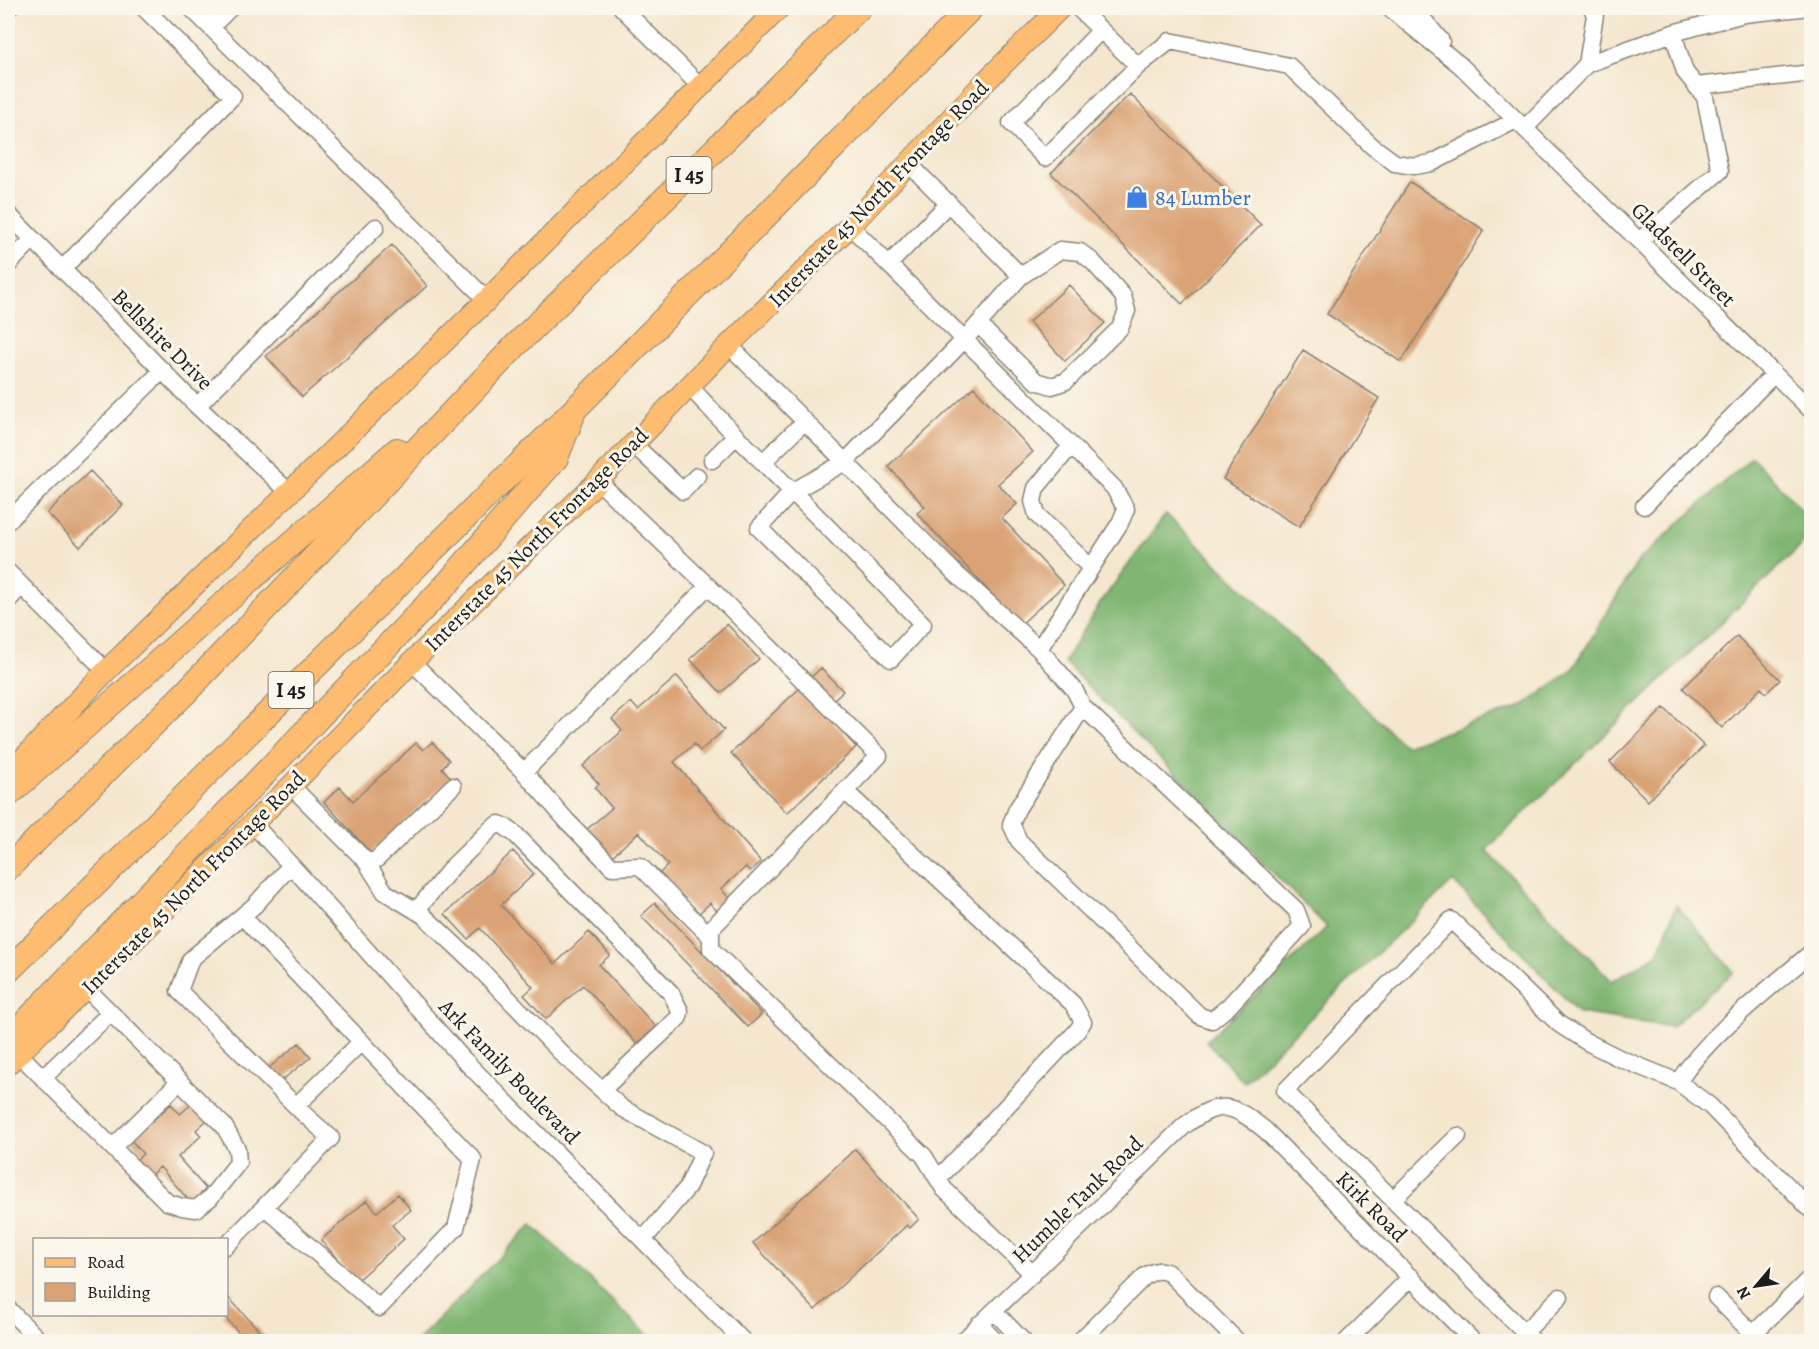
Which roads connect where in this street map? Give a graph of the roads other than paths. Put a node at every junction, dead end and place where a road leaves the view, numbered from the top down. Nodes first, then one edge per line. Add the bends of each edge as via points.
1 (144, 8) edge
2 (191, 8) edge
3 (230, 8) edge
4 (622, 8) edge
5 (779, 8) edge
6 (860, 8) edge
7 (971, 8) edge
8 (1059, 8) edge
9 (1078, 8) edge
10 (1389, 8) edge
11 (1414, 8) edge
12 (1427, 8) edge
13 (1592, 8) edge
14 (1801, 8) edge
15 (1743, 11) edge
16 (211, 27) junction
17 (1101, 30) junction
18 (1673, 33) junction
19 (1587, 64) junction
20 (1460, 65) junction
21 (1138, 66) junction
22 (1812, 74) edge
23 (700, 86) junction
24 (1696, 86) junction
25 (1520, 124) junction
26 (909, 164) junction
27 (949, 203) junction
28 (8, 213) edge
29 (850, 226) junction
30 (376, 227) dead end
31 (33, 239) junction
32 (1639, 241) junction
33 (889, 264) junction
34 (8, 265) edge
35 (62, 269) junction
36 (1021, 276) junction
37 (487, 300) junction
38 (978, 324) junction
39 (965, 339) junction
40 (518, 344) junction
41 (729, 345) junction
42 (163, 370) junction
43 (1774, 374) junction
44 (689, 386) junction
45 (197, 406) junction
46 (575, 409) junction
47 (1812, 411) edge
48 (804, 422) junction
49 (736, 436) junction
50 (633, 444) junction
51 (1071, 446) junction
52 (712, 460) dead end
53 (763, 462) junction
54 (845, 462) junction
55 (697, 476) dead end
56 (598, 481) junction
57 (792, 492) junction
58 (290, 493) junction
59 (1644, 506) dead end
60 (8, 521) edge
61 (1091, 568) junction
62 (8, 572) edge
63 (21, 586) junction
64 (708, 586) junction
65 (8, 601) edge
66 (1039, 649) junction
67 (412, 662) junction
68 (106, 671) junction
69 (1083, 707) junction
70 (524, 771) junction
71 (8, 775) edge
72 (291, 786) junction
73 (453, 786) dead end
74 (845, 791) junction
75 (8, 795) edge
76 (253, 824) junction
77 (364, 860) junction
78 (291, 865) junction
79 (8, 868) edge
80 (416, 911) junction
81 (242, 916) junction
82 (711, 937) junction
83 (1812, 952) edge
84 (8, 971) edge
85 (86, 988) junction
86 (110, 1013) junction
87 (361, 1042) junction
88 (11, 1055) edge
89 (43, 1078) junction
90 (180, 1081) junction
91 (1678, 1082) junction
92 (602, 1090) junction
93 (296, 1106) junction
94 (1232, 1108) joint
95 (1458, 1136) dead end
96 (113, 1147) junction
97 (938, 1179) junction
98 (1394, 1199) junction
99 (265, 1207) junction
100 (1812, 1211) edge
101 (643, 1240) junction
102 (228, 1244) edge
103 (1033, 1274) junction
104 (1812, 1276) edge
105 (1411, 1277) junction
106 (1560, 1297) dead end
107 (1716, 1297) dead end
108 (8, 1309) edge
109 (994, 1311) junction
110 (979, 1324) junction
111 (1530, 1337) edge
112 (1749, 1337) edge
113 (41, 1341) edge
114 (744, 1341) edge
115 (962, 1341) edge
116 (996, 1341) edge
117 (1024, 1341) edge
118 (1079, 1341) edge
119 (1238, 1341) edge
120 (1346, 1341) edge
121 (1474, 1341) edge

1 - 35 street via 233,96
2 - 16 street
3 - 16 street
4 - 23 street
5 - 23 main road
6 - 40 highway, I 45
7 - 46 highway, I 45
8 - 26 main road, Interstate 45 North Frontage Road
9 - 17 street
10 - 20 street, Gladstell Street
11 - 20 street, Gladstell Street
12 - 20 street
13 - 19 street via 1595,15
14 - 15 street
15 - 18 street
16 - 37 street
17 - 21 street
17 - 21 street via 1011,123 1045,158
18 - 19 street
18 - 24 street via 1685,72
19 - 25 street
20 - 25 street, Gladstell Street
21 - 25 street via 1170,41 1289,66 1372,146 1395,163 1414,166 1432,163
22 - 24 street
23 - 37 main road
24 - 32 street via 1705,98 1720,171
25 - 32 street, Gladstell Street
26 - 27 street
26 - 29 main road, Interstate 45 North Frontage Road
27 - 33 street
27 - 36 street
28 - 31 street, Bellshire Drive
29 - 33 street
29 - 41 main road, Interstate 45 North Frontage Road
30 - 45 street
31 - 34 street
31 - 35 street, Bellshire Drive
32 - 43 street, Gladstell Street
33 - 39 street
35 - 42 street, Bellshire Drive
36 - 38 street
36 - 38 street via 1060,250 1080,252 1123,296 1127,311 1120,328 1066,381 1052,386 1036,381
37 - 58 main road
38 - 39 street
39 - 51 street
39 - 54 street
40 - 75 highway
40 - 79 highway, I 45 via 186,693
41 - 44 main road, Interstate 45 North Frontage Road
41 - 48 street
42 - 45 street, Bellshire Drive
42 - 60 street
43 - 47 street, Gladstell Street
43 - 59 street
44 - 49 street
44 - 50 main road, Interstate 45 North Frontage Road
45 - 58 street, Bellshire Drive
46 - 84 highway, I 45
46 - 88 highway via 556,458 447,584 13,1035
48 - 53 street
48 - 54 street
49 - 52 street
49 - 53 street
50 - 55 street via 682,491
50 - 56 main road, Interstate 45 North Frontage Road
51 - 61 street via 1114,488 1126,509
51 - 61 street via 1036,488 1033,501 1037,515
53 - 57 street
54 - 57 street
54 - 66 street via 954,572
56 - 64 street
56 - 67 main road, Interstate 45 North Frontage Road
57 - 57 street via 923,624 891,659 759,528
58 - 68 main road
61 - 66 street
62 - 63 street
63 - 65 street
63 - 68 street
64 - 70 street
64 - 74 street via 879,756
66 - 69 street via 1074,689
67 - 70 street
67 - 72 main road, Interstate 45 North Frontage Road
68 - 71 main road
69 - 69 street via 1011,824 1019,841 1200,1016 1212,1020 1302,926 1296,910
70 - 82 street via 612,867 640,866
72 - 76 main road, Interstate 45 North Frontage Road
72 - 77 street
73 - 77 street via 377,859
74 - 82 street via 711,929
74 - 97 street via 1073,1004 1083,1022
76 - 78 street, Ark Family Boulevard
76 - 85 main road, Interstate 45 North Frontage Road
77 - 80 street via 385,892
78 - 81 street
78 - 101 street, Ark Family Boulevard via 464,1060
80 - 92 street
80 - 92 street via 453,866 493,827 499,824 515,834 671,993 680,1011 679,1017
81 - 87 street
81 - 93 street via 191,960 179,991
82 - 97 street via 711,949 924,1156
83 - 91 street via 1707,1044
85 - 86 street
85 - 88 main road, Interstate 45 North Frontage Road
86 - 89 street
86 - 90 street
87 - 93 street
87 - 99 street via 473,1159 456,1228 379,1308
88 - 89 street
89 - 96 street
90 - 96 street
90 - 96 street via 224,1126 237,1149 238,1163 210,1198 196,1209 167,1202
91 - 98 street via 1619,1058 1559,1024 1451,920 1286,1091
91 - 100 street via 1710,1106
92 - 101 street via 622,1108 703,1153 687,1188
93 - 99 street via 331,1138
94 - 103 street, Humble Tank Road via 1217,1107 1184,1126
94 - 105 street, Kirk Road via 1265,1130
95 - 98 street
97 - 103 street
98 - 111 street
99 - 102 street
101 - 114 street, Ark Family Boulevard
103 - 109 street, Humble Tank Road
104 - 112 street
105 - 120 street
105 - 121 street, Kirk Road
106 - 111 street
107 - 112 street
108 - 113 street
109 - 110 street, Humble Tank Road
109 - 117 street
110 - 115 street, Humble Tank Road
110 - 116 street
118 - 119 street via 1145,1276 1162,1270

